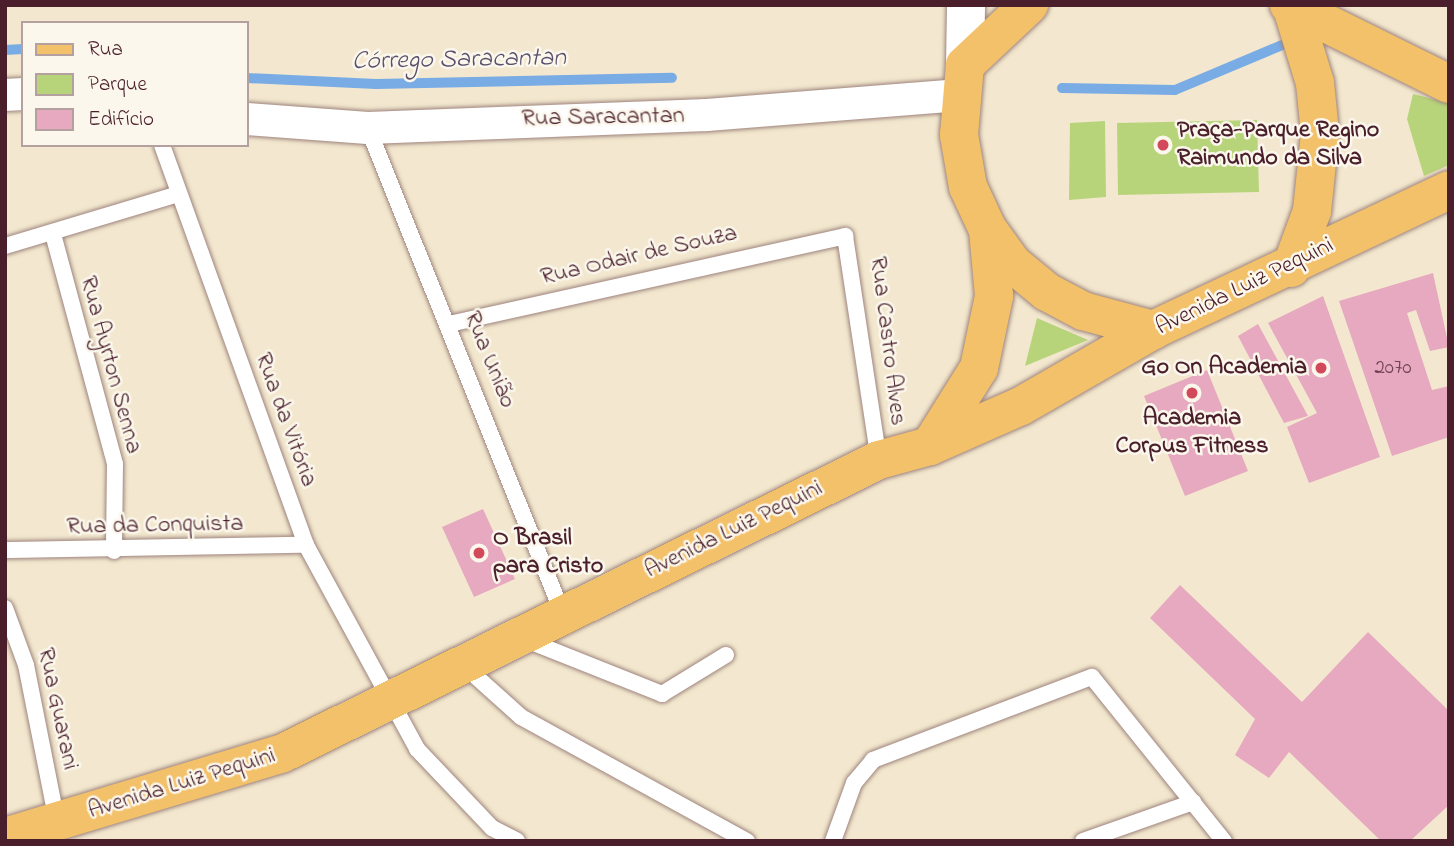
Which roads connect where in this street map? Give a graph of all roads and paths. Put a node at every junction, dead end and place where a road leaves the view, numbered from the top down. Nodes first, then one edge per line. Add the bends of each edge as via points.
1 (965, 5) edge
2 (1029, 5) edge
3 (1291, 7) edge
4 (962, 80) junction
5 (1449, 84) edge
6 (248, 119) edge
7 (368, 128) junction
8 (163, 147) edge
9 (1449, 190) edge
10 (175, 195) junction
11 (988, 230) junction
12 (53, 234) junction
13 (839, 235) joint
14 (5, 246) edge
15 (1292, 268) junction
16 (449, 324) junction
17 (1153, 330) junction
18 (930, 446) junction
19 (879, 460) junction
20 (306, 545) junction
21 (5, 550) edge
22 (114, 551) junction
23 (5, 608) edge
24 (562, 612) junction
25 (515, 636) junction
26 (726, 655) dead end
27 (462, 663) junction
28 (387, 700) junction
29 (1193, 802) junction
30 (57, 821) junction
31 (5, 836) edge
32 (517, 841) edge
33 (747, 841) edge
34 (834, 841) edge
35 (1083, 841) edge
36 (1224, 841) edge

1 - 4 street
2 - 4 main road
3 - 5 main road
3 - 15 main road via 1315,83 1320,133 1312,211
4 - 7 street, Rua Saracantan via 707,115
4 - 11 main road via 968,187
6 - 7 street, Rua Saracantan
7 - 16 lane, Rua União
8 - 10 lane, Rua da Vitória
9 - 15 main road, Avenida Luiz Pequini
10 - 12 lane
10 - 20 lane, Rua da Vitória
11 - 17 main road via 1013,264 1047,292 1083,311
11 - 18 main road via 994,296 979,368
12 - 14 lane
12 - 22 lane, Rua Ayrton Senna via 115,464
13 - 16 lane, Rua Odair de Souza
13 - 19 lane, Rua Castro Alves via 852,247
15 - 17 main road, Avenida Luiz Pequini
16 - 24 lane, Rua União
17 - 18 main road, Avenida Luiz Pequini via 1021,406
18 - 19 main road, Avenida Luiz Pequini
19 - 24 main road, Avenida Luiz Pequini
20 - 22 lane, Rua da Conquista
20 - 28 lane, Rua da Vitória
21 - 22 lane, Rua da Conquista
23 - 30 lane, Rua Guarani via 26,665
24 - 25 main road, Avenida Luiz Pequini
25 - 26 lane via 662,694
25 - 27 main road, Avenida Luiz Pequini
27 - 28 main road, Avenida Luiz Pequini
27 - 33 lane via 533,724
28 - 30 main road, Avenida Luiz Pequini via 258,763
28 - 32 lane, Rua da Vitória via 452,790 492,828
29 - 34 lane via 1092,677 873,760 854,783
29 - 35 lane
29 - 36 lane
30 - 31 main road, Avenida Luiz Pequini

